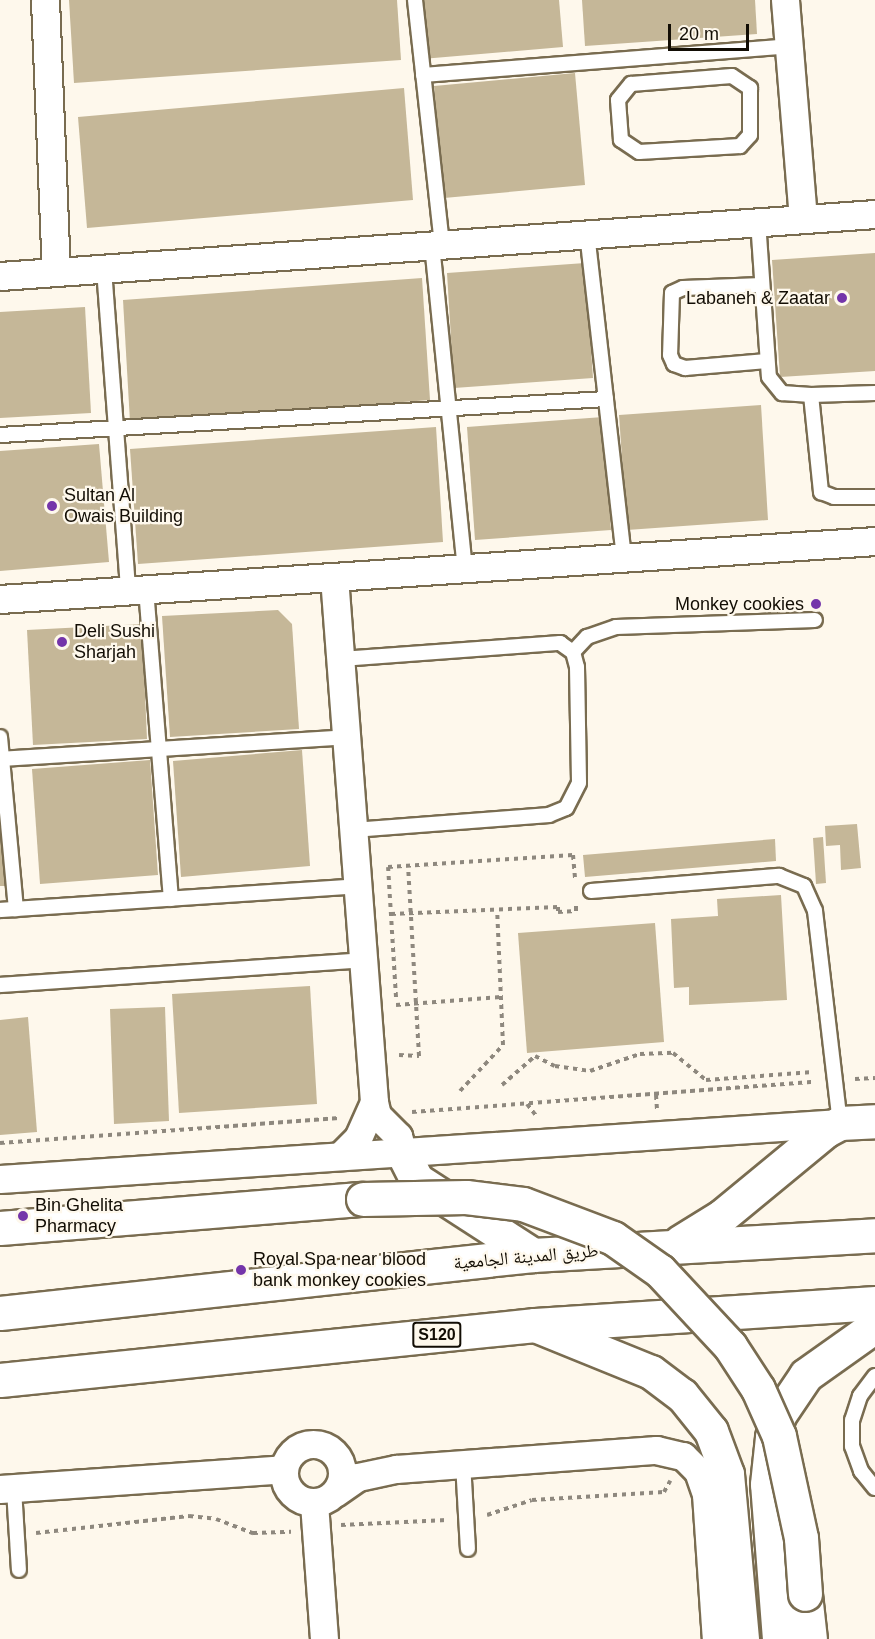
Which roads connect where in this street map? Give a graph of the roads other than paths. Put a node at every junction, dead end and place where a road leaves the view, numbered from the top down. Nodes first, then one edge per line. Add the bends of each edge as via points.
1 (45, 0) edge
2 (415, 0) edge
3 (785, 0) edge
4 (789, 46) junction
5 (721, 51) junction
6 (423, 75) junction
7 (722, 77) junction
8 (875, 214) edge
9 (803, 218) junction
10 (758, 221) junction
11 (587, 233) junction
12 (437, 244) junction
13 (104, 269) junction
14 (56, 272) junction
15 (0, 276) edge
16 (762, 285) junction
17 (767, 361) junction
18 (875, 393) edge
19 (811, 395) junction
20 (606, 399) junction
21 (449, 408) junction
22 (117, 428) junction
23 (0, 435) edge
24 (875, 497) edge
25 (875, 541) edge
26 (624, 558) junction
27 (465, 568) junction
28 (334, 577) junction
29 (137, 590) junction
30 (0, 599) edge
31 (815, 620) dead end
32 (573, 652) junction
33 (341, 659) junction
34 (0, 737) edge
35 (347, 737) junction
36 (159, 750) junction
37 (1, 758) edge
38 (354, 830) junction
39 (358, 886) junction
40 (591, 891) dead end
41 (171, 899) junction
42 (16, 909) junction
43 (0, 910) edge
44 (363, 960) junction
45 (0, 985) edge
46 (374, 1111) junction
47 (875, 1121) edge
48 (840, 1123) junction
49 (403, 1153) junction
50 (340, 1156) junction
51 (0, 1179) edge
52 (0, 1228) edge
53 (875, 1235) edge
54 (675, 1244) junction
55 (533, 1255) junction
56 (875, 1303) edge
57 (0, 1313) edge
58 (536, 1325) junction
59 (875, 1326) edge
60 (875, 1376) edge
61 (0, 1380) edge
62 (463, 1463) junction
63 (283, 1469) junction
64 (875, 1488) edge
65 (7, 1489) edge
66 (324, 1498) junction
67 (468, 1549) dead end
68 (19, 1570) dead end
69 (324, 1639) edge
70 (716, 1639) edge
71 (742, 1639) edge
72 (780, 1639) edge
73 (810, 1639) edge

1 - 14 street
2 - 6 lane
3 - 4 street
4 - 5 lane
4 - 9 street
5 - 6 lane
5 - 7 lane
6 - 12 lane
7 - 7 lane via 631,84 618,100 621,140 639,152 740,146 750,135 750,88 740,77
8 - 9 street
9 - 10 street
10 - 11 street
10 - 16 lane
11 - 12 street
11 - 20 lane
12 - 13 street
12 - 21 lane
13 - 14 street
13 - 22 lane
14 - 15 street
16 - 17 lane
16 - 17 lane via 683,288 672,293 670,355 674,364 685,368
17 - 19 lane via 776,389 790,395
18 - 19 lane
19 - 24 lane via 821,492 834,497
20 - 21 lane
20 - 26 lane
21 - 22 lane
21 - 27 lane
22 - 23 lane
22 - 29 lane
25 - 26 street
26 - 27 street
27 - 28 street
28 - 29 street
28 - 33 street
29 - 30 street
29 - 36 lane
31 - 32 lane via 616,627 596,632
32 - 33 lane via 551,643
32 - 38 lane via 577,667 579,783 566,808 549,815
33 - 35 street
34 - 37 lane
35 - 36 lane
35 - 38 street
36 - 37 lane
36 - 41 lane
37 - 42 lane
38 - 39 street
39 - 41 lane
39 - 44 street
40 - 48 lane via 779,876 796,880 814,902
41 - 42 lane
42 - 43 lane
44 - 45 lane
44 - 46 street
46 - 49 street via 398,1136
46 - 50 street
47 - 48 main road
48 - 49 street
48 - 54 main road via 797,1151 723,1216
49 - 50 street
49 - 55 main road via 417,1180
50 - 51 street
52 - 73 main road, bridge via 363,1199 466,1197 523,1204 613,1238 660,1271 730,1346 775,1427 792,1487
53 - 54 main road, طريق المدينة الجامعية
54 - 55 main road, طريق المدينة الجامعية
55 - 57 main road, طريق المدينة الجامعية
56 - 58 main road, S120
58 - 61 main road, S120
58 - 71 main road via 651,1372 682,1395 711,1431 727,1474
59 - 72 main road via 806,1375 779,1414 772,1437 767,1484
60 - 64 lane via 860,1396 852,1420 852,1446 861,1471
62 - 66 street via 370,1473
62 - 67 lane
62 - 70 street via 656,1450 683,1456 698,1471 706,1494
63 - 65 street
63 - 66 street via 290,1493
63 - 66 street via 297,1448 313,1444 329,1448 342,1469
65 - 68 lane
66 - 69 street

